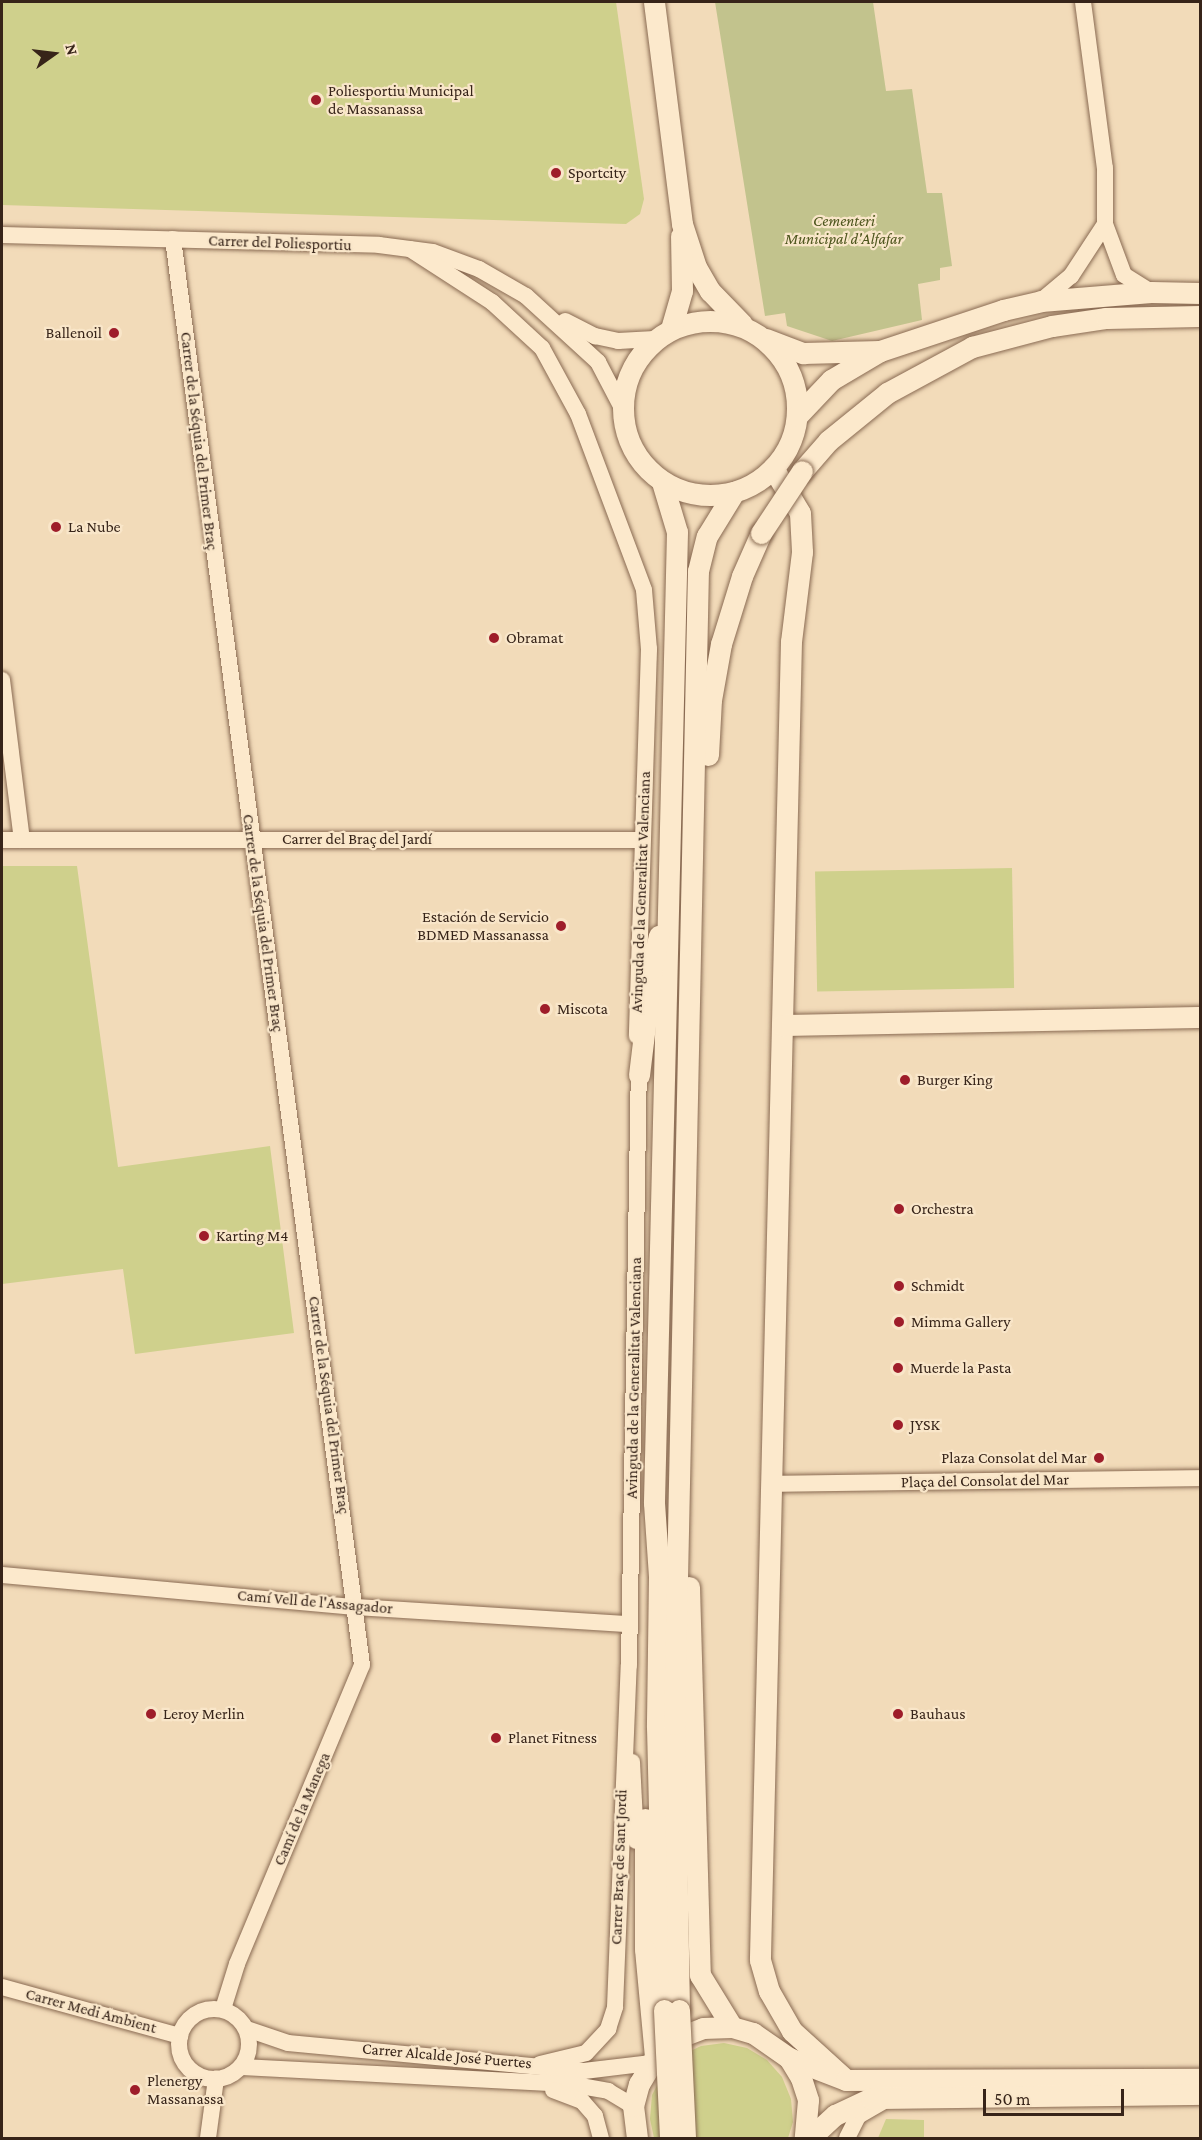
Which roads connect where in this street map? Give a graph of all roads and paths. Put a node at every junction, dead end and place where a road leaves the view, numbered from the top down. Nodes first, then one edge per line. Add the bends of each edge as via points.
1 (654, 2) edge
2 (1083, 2) edge
3 (682, 224) junction
4 (1105, 224) junction
5 (2, 235) edge
6 (173, 239) junction
7 (410, 249) junction
8 (1151, 292) junction
9 (1200, 293) edge
10 (1041, 301) junction
11 (542, 310) junction
12 (1200, 316) edge
13 (742, 324) junction
14 (663, 334) junction
15 (761, 337) junction
16 (880, 351) junction
17 (622, 408) junction
18 (797, 416) junction
19 (773, 468) junction
20 (662, 482) junction
21 (734, 492) junction
22 (2, 680) edge
23 (251, 838) junction
24 (2, 840) edge
25 (22, 840) junction
26 (640, 840) junction
27 (680, 893) junction
28 (1200, 1017) edge
29 (782, 1025) junction
30 (639, 1074) junction
31 (1200, 1478) edge
32 (770, 1484) junction
33 (654, 1503) junction
34 (678, 1506) junction
35 (2, 1575) edge
36 (356, 1606) junction
37 (630, 1624) junction
38 (629, 1665) junction
39 (645, 1949) junction
40 (2, 1987) edge
41 (223, 2009) junction
42 (671, 2010) junction
43 (732, 2027) junction
44 (247, 2029) junction
45 (180, 2036) junction
46 (789, 2058) junction
47 (652, 2060) junction
48 (540, 2064) junction
49 (242, 2067) junction
50 (216, 2079) junction
51 (1200, 2079) edge
52 (514, 2080) junction
53 (846, 2080) junction
54 (1200, 2094) edge
55 (887, 2100) junction
56 (633, 2126) edge
57 (208, 2139) edge
58 (601, 2139) edge
59 (670, 2139) edge
60 (684, 2139) edge
61 (805, 2139) edge
62 (810, 2139) edge
63 (847, 2139) edge

1 - 3 street
2 - 4 street via 1105,168
3 - 13 street via 696,267 710,291
3 - 14 street via 682,291
4 - 8 street via 1124,275
4 - 10 street via 1071,276
5 - 6 street, Carrer del Poliesportiu
6 - 7 street, Carrer del Poliesportiu
6 - 23 street, Carrer de la Séquia del Primer Braç
7 - 11 street, Carrer del Poliesportiu via 433,252 479,269
7 - 26 street, Avinguda de la Generalitat Valenciana via 492,302 542,348 578,414 620,519 644,590 648,617 645,793
8 - 9 street
8 - 10 street
10 - 16 street
11 - 14 street, Carrer del Poliesportiu via 595,336 618,341
11 - 17 street, Carrer del Poliesportiu via 598,362
12 - 27 street, bridge via 1095,320 1052,326 972,347 887,393 828,441 802,471 761,533 742,576 721,644 711,699 706,816
13 - 14 street via 712,320
13 - 15 street
14 - 17 street via 631,370
15 - 16 street via 803,353
15 - 18 street via 782,358 795,386
16 - 18 street via 831,380
17 - 20 street via 624,426 638,457
18 - 19 street via 789,444
19 - 21 street via 755,483
19 - 29 street via 800,513 802,552 790,641
20 - 21 street via 704,495
20 - 27 street via 678,532
21 - 27 street via 707,537 698,571
22 - 25 street
23 - 25 street, Carrer del Braç del Jardí
23 - 26 street, Carrer del Braç del Jardí
23 - 36 street, Carrer de la Séquia del Primer Braç
24 - 25 street, Carrer del Braç del Jardí
26 - 30 street, Avinguda de la Generalitat Valenciana via 636,1022
27 - 30 street via 652,968
27 - 33 street via 659,1311
27 - 34 street via 682,1310
28 - 29 street
29 - 32 street
30 - 37 street, Avinguda de la Generalitat Valenciana
31 - 32 street, Plaça del Consolat del Mar
32 - 53 street via 760,1960 769,1991 792,2031
33 - 39 street via 645,1667
33 - 42 street via 659,1577 657,1727
34 - 42 street
34 - 43 street via 690,1601 700,1975
35 - 36 street, Camí Vell de l'Assagador
36 - 37 street, Camí Vell de l'Assagador
36 - 41 street, Camí de la Manega via 362,1665 237,1964
37 - 38 street, Carrer Braç de Sant Jordi
38 - 39 street
38 - 48 street, Carrer Braç de Sant Jordi via 620,1806 615,2007 609,2030 586,2053
39 - 47 street
40 - 45 street, Carrer Medi Ambient
41 - 44 street via 240,2018
41 - 45 street via 195,2013
42 - 59 street, bridge
42 - 60 street, bridge
43 - 46 street via 763,2038
43 - 47 street via 703,2028 677,2038
44 - 48 street, Carrer Alcalde José Puertes via 288,2043
44 - 49 street via 250,2046
45 - 50 street via 185,2063 201,2076
46 - 53 street
46 - 61 street via 808,2100
47 - 48 street, Carrer Alcalde José Puertes via 584,2071
47 - 56 street via 639,2084
49 - 50 street
49 - 52 street, Carrer Alcalde José Puertes
50 - 57 street
51 - 53 street
52 - 56 street, Carrer Alcalde José Puertes via 608,2091
52 - 58 street via 582,2101 595,2116
54 - 55 street
55 - 62 street via 871,2098 835,2115
55 - 63 street via 858,2116

